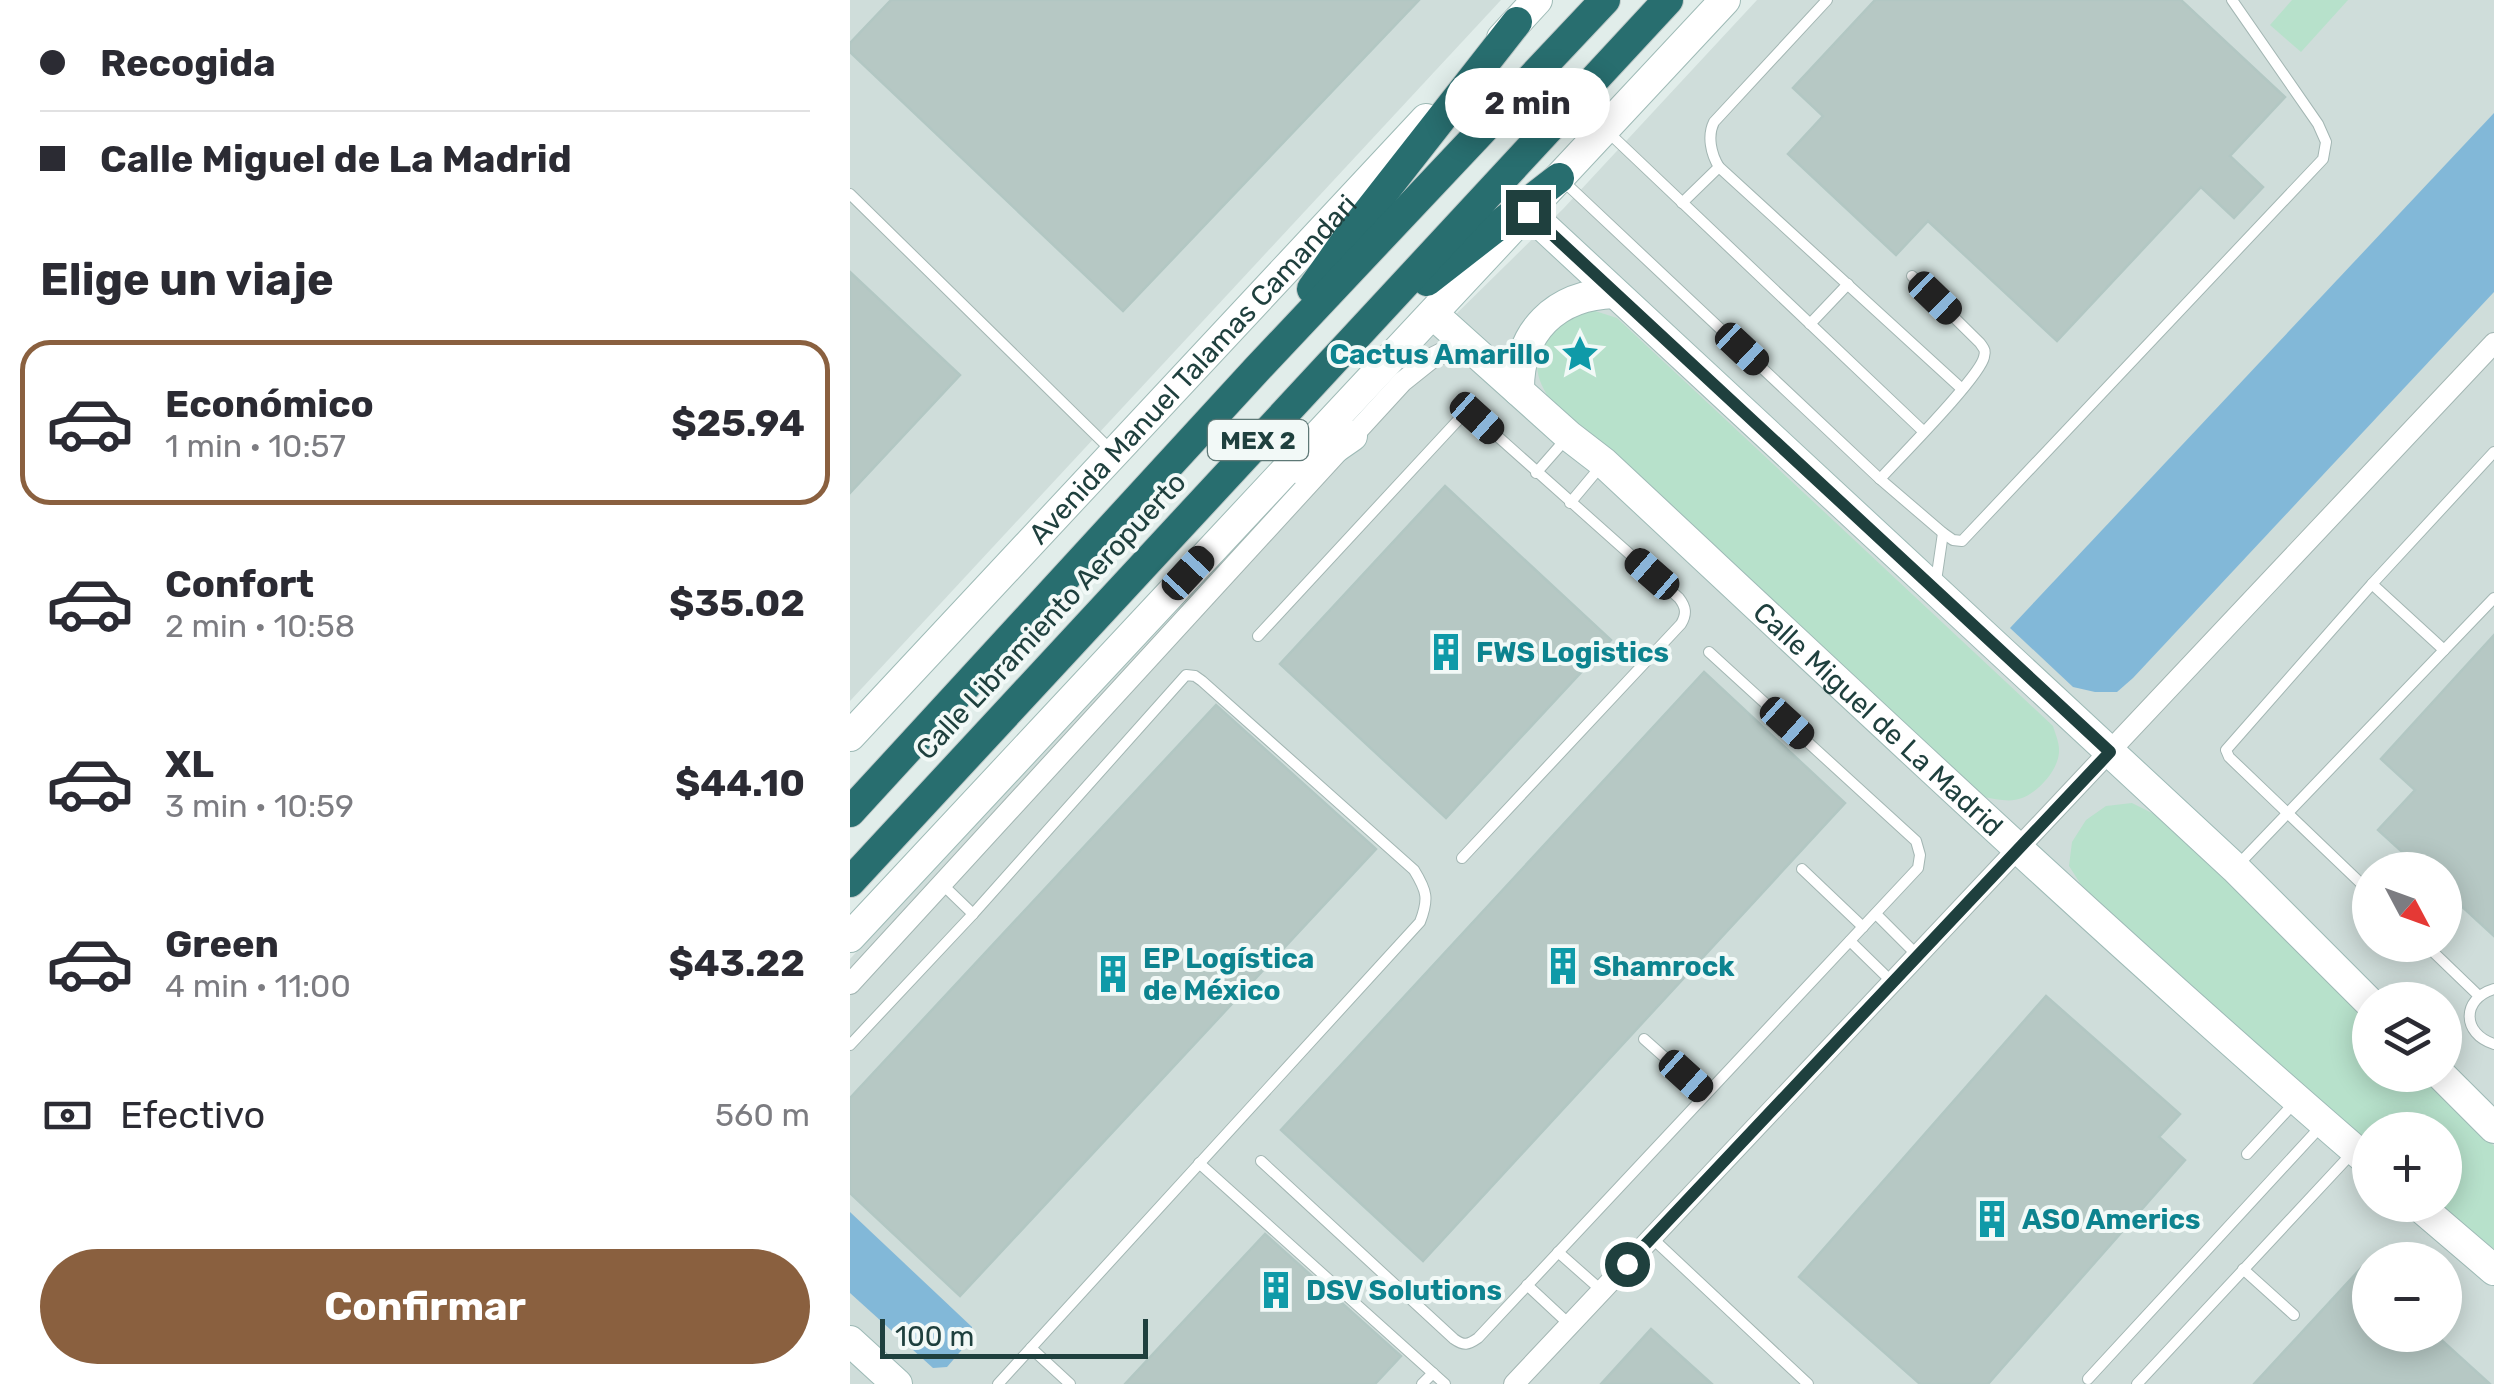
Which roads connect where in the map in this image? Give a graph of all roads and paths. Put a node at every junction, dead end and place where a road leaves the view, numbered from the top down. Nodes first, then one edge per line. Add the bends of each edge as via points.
1 (1605, 0) edge
2 (1668, 0) edge
3 (1725, 0) edge
4 (1828, 0) edge
5 (2232, 0) edge
6 (1527, 11) edge
7 (1604, 129) junction
8 (1719, 166) junction
9 (1559, 178) junction
10 (850, 194) edge
11 (1682, 203) junction
12 (1528, 212) junction
13 (1912, 276) dead end
14 (1848, 284) junction
15 (1614, 293) junction
16 (1433, 314) junction
17 (1810, 324) junction
18 (1353, 338) junction
19 (1464, 342) junction
20 (2494, 344) edge
21 (1258, 368) junction
22 (1962, 389) junction
23 (1519, 391) junction
24 (1923, 431) junction
25 (1352, 436) junction
26 (1569, 436) junction
27 (2494, 452) edge
28 (1114, 454) junction
29 (1604, 463) junction
30 (1536, 473) junction
31 (1880, 478) junction
32 (1570, 503) junction
33 (1240, 517) junction
34 (1943, 533) junction
35 (2372, 584) junction
36 (1935, 588) junction
37 (2494, 598) edge
38 (1258, 636) dead end
39 (2444, 650) junction
40 (1710, 652) dead end
41 (850, 736) edge
42 (2110, 752) junction
43 (850, 812) edge
44 (2287, 813) junction
45 (2018, 850) junction
46 (1462, 858) dead end
47 (2235, 868) junction
48 (1802, 869) dead end
49 (2352, 875) edge
50 (850, 882) edge
51 (943, 885) junction
52 (973, 914) junction
53 (1876, 914) junction
54 (1863, 927) junction
55 (850, 937) edge
56 (1850, 941) junction
57 (1918, 956) junction
58 (2444, 962) edge
59 (1892, 982) junction
60 (850, 984) edge
61 (2352, 985) edge
62 (2494, 989) edge
63 (2479, 996) junction
64 (1644, 1039) dead end
65 (2494, 1044) edge
66 (850, 1045) edge
67 (2459, 1092) edge
68 (1706, 1094) junction
69 (2296, 1100) junction
70 (2324, 1123) junction
71 (2494, 1128) edge
72 (2352, 1148) edge
73 (2247, 1154) dead end
74 (1261, 1162) dead end
75 (1200, 1163) junction
76 (2352, 1166) edge
77 (2438, 1222) edge
78 (1652, 1238) junction
79 (1558, 1252) junction
80 (2243, 1269) junction
81 (2494, 1270) edge
82 (1527, 1286) junction
83 (1602, 1291) junction
84 (2294, 1316) dead end
85 (1570, 1325) junction
86 (850, 1342) edge
87 (1031, 1348) junction
88 (1433, 1372) junction
89 (2088, 1379) dead end
90 (897, 1384) edge
91 (998, 1384) edge
92 (1070, 1384) edge
93 (1422, 1384) edge
94 (1445, 1384) edge
95 (1514, 1384) edge
96 (1808, 1384) edge
97 (2137, 1384) edge

1 - 21 highway, Calle Libramiento Aeropuerto / MEX 2
2 - 18 highway, Calle Libramiento Aeropuerto / MEX 2
3 - 7 street
4 - 8 lane via 1714,122 1711,145
5 - 34 lane via 2318,124 2326,142 2323,159 1964,540
6 - 21 highway via 1350,234
6 - 28 street, Avenida Manuel Talamas Camandari
7 - 9 street
7 - 11 lane
8 - 11 lane
8 - 14 lane
9 - 12 street
9 - 18 highway
9 - 31 lane
10 - 28 lane
11 - 17 lane
12 - 15 street
12 - 16 street
13 - 22 lane via 1985,352
14 - 17 lane
14 - 22 lane
15 - 23 street via 1576,299 1544,322 1523,353
15 - 36 street
16 - 19 street, Calle Miguel de La Madrid
16 - 33 street
17 - 24 lane
18 - 50 highway, Calle Libramiento Aeropuerto / MEX 2
19 - 23 street, Calle Miguel de La Madrid
19 - 25 street via 1402,382
20 - 42 street
21 - 43 highway, Calle Libramiento Aeropuerto / MEX 2
22 - 24 lane
23 - 26 street, Calle Miguel de La Madrid
24 - 31 lane
25 - 33 street
25 - 51 street
26 - 29 street, Calle Miguel de La Madrid
26 - 30 lane
27 - 35 lane
28 - 41 street, Avenida Manuel Talamas Camandari
29 - 32 lane
29 - 45 street, Calle Miguel de La Madrid
30 - 32 lane
30 - 38 lane via 1477,418 1460,418
31 - 34 lane
32 - 46 lane via 1684,604 1684,618
33 - 55 street
34 - 36 lane
35 - 39 lane
35 - 44 lane via 2226,750
36 - 42 street
37 - 39 lane
39 - 44 lane
40 - 53 lane via 1916,841 1918,868
42 - 45 street
42 - 47 street
44 - 47 lane
44 - 49 lane
45 - 57 street
45 - 69 street, Calle Miguel de La Madrid
47 - 61 street
48 - 54 lane
51 - 52 lane
51 - 60 street
52 - 66 lane
52 - 75 lane via 1186,675 1202,681 1414,870 1427,896 1420,922
53 - 54 lane
53 - 57 lane
54 - 56 lane
56 - 59 lane
56 - 68 lane
57 - 59 street
58 - 63 lane
59 - 78 street
62 - 63 lane
63 - 65 lane via 2470,1011 2473,1029
64 - 68 lane
67 - 71 street
68 - 79 lane
69 - 70 street, Calle Miguel de La Madrid
69 - 73 lane
70 - 72 street, Calle Miguel de La Madrid
70 - 89 lane
74 - 82 lane via 1460,1344 1478,1338
75 - 87 lane
75 - 88 lane
76 - 80 lane
77 - 81 street
78 - 83 street
78 - 96 lane
79 - 82 lane
79 - 83 lane
80 - 84 lane
80 - 97 lane
82 - 85 lane
83 - 85 street
85 - 95 street
86 - 90 street
87 - 91 lane
87 - 92 lane
88 - 93 lane
88 - 94 lane

